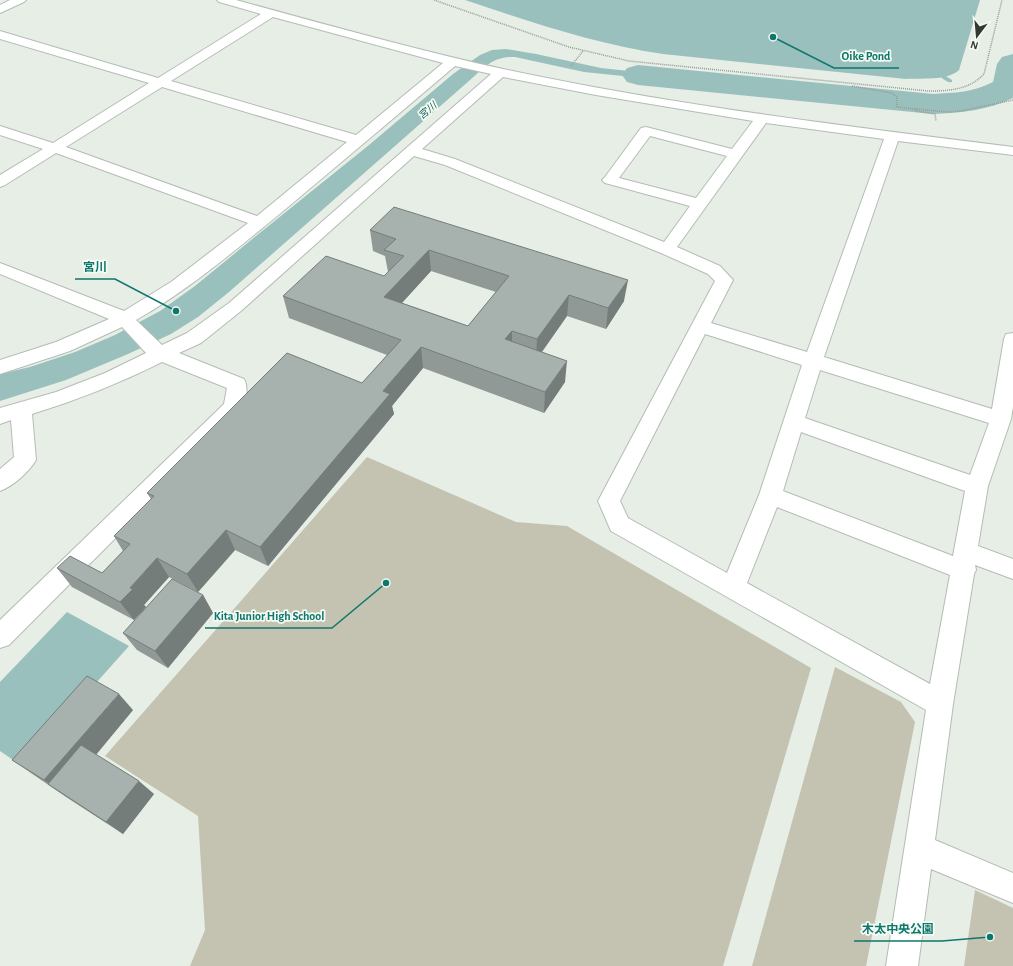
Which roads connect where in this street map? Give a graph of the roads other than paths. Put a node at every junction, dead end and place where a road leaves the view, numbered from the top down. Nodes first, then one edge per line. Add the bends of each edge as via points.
1 (20, 0) edge
2 (223, 0) edge
3 (0, 9) edge
4 (271, 13) junction
5 (0, 35) edge
6 (457, 62) junction
7 (497, 71) junction
8 (161, 82) junction
9 (762, 118) junction
10 (0, 130) edge
11 (892, 136) junction
12 (359, 141) junction
13 (55, 148) junction
14 (412, 151) junction
15 (1013, 151) edge
16 (736, 154) junction
17 (0, 182) edge
18 (700, 204) junction
19 (259, 222) junction
20 (667, 250) junction
21 (0, 268) edge
22 (127, 321) junction
23 (700, 326) junction
24 (1013, 344) edge
25 (157, 351) junction
26 (813, 362) junction
27 (0, 367) edge
28 (21, 410) junction
29 (0, 416) edge
30 (1000, 419) junction
31 (794, 422) junction
32 (0, 482) edge
33 (977, 486) junction
34 (770, 495) junction
35 (965, 561) junction
36 (1013, 569) edge
37 (733, 588) junction
38 (0, 637) edge
39 (940, 704) junction
40 (918, 848) junction
41 (1013, 888) edge
42 (902, 966) edge

1 - 3 street
2 - 4 street
4 - 6 street
4 - 8 street
5 - 8 street
6 - 7 street
6 - 12 street
7 - 9 street via 572,87
7 - 14 street
8 - 12 street
8 - 13 street
9 - 11 street
9 - 16 street
10 - 13 street
11 - 15 street
11 - 26 street
12 - 19 street
13 - 17 street
13 - 19 street
14 - 20 street via 450,162
14 - 25 street via 235,307 194,338
16 - 18 street
16 - 18 street via 646,132 610,180
18 - 20 street
19 - 22 street via 191,276
20 - 23 street via 714,270 724,280
21 - 22 street
22 - 25 street
22 - 27 street via 74,343
23 - 26 street
23 - 37 street via 609,501 619,524
24 - 30 street
25 - 28 street via 112,378
25 - 38 street via 237,384 234,407
26 - 30 street
26 - 31 street
28 - 29 street
28 - 32 street via 25,460
30 - 33 street
31 - 33 street
31 - 34 street
33 - 35 street
34 - 35 street
34 - 37 street
35 - 36 street
35 - 39 street
37 - 39 street
39 - 40 street
40 - 41 street
40 - 42 street

